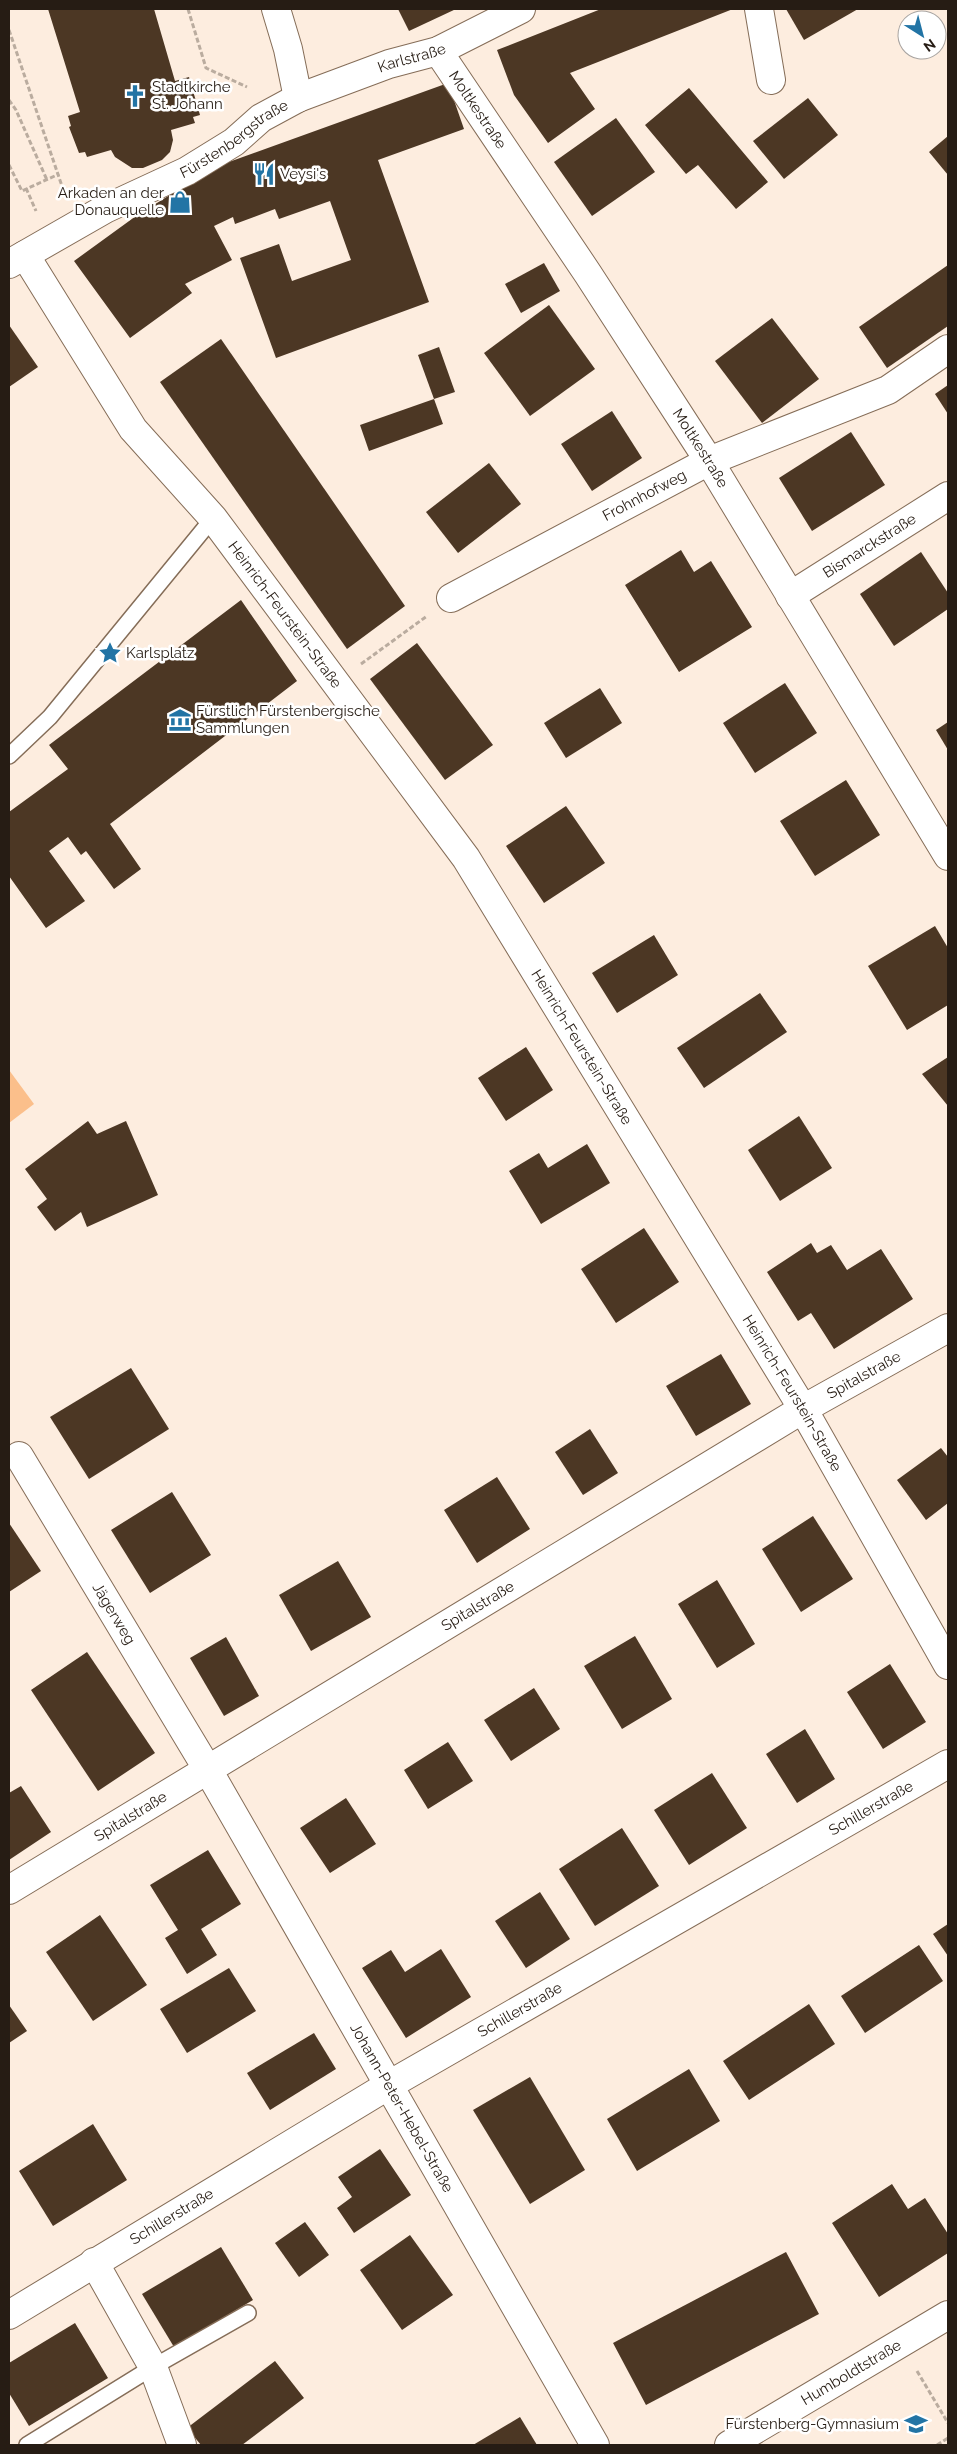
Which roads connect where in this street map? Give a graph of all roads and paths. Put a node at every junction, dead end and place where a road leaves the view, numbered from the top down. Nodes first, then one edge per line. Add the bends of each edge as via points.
1 (188, 9) edge
2 (276, 9) edge
3 (521, 9) edge
4 (759, 9) edge
5 (9, 30) edge
6 (438, 51) junction
7 (770, 80) dead end
8 (298, 98) junction
9 (9, 100) edge
10 (9, 164) edge
11 (59, 174) junction
12 (47, 180) junction
13 (26, 188) junction
14 (34, 206) dead end
15 (76, 226) junction
16 (17, 259) edge
17 (948, 349) edge
18 (709, 461) junction
19 (948, 496) edge
20 (213, 518) junction
21 (790, 596) junction
22 (452, 598) joint
23 (357, 666) dead end
24 (9, 756) edge
25 (945, 844) edge
26 (948, 1328) edge
27 (804, 1409) junction
28 (20, 1456) dead end
29 (948, 1665) edge
30 (948, 1764) edge
31 (208, 1770) junction
32 (9, 1890) edge
33 (389, 2085) junction
34 (94, 2262) junction
35 (248, 2312) dead end
36 (9, 2315) edge
37 (948, 2315) edge
38 (153, 2366) junction
39 (917, 2371) dead end
40 (948, 2423) edge
41 (948, 2438) edge
42 (27, 2445) edge
43 (182, 2445) edge
44 (595, 2445) edge
45 (729, 2445) edge
46 (937, 2445) edge

1 - 8 path via 206,68 243,86
2 - 8 street
3 - 6 street, Karlstraße
4 - 7 street
5 - 11 path
6 - 8 street, Karlstraße via 389,64
6 - 18 street, Moltkestraße
8 - 15 street, Fürstenbergstraße via 261,118 234,142 187,171
9 - 12 path
10 - 13 path via 22,191
11 - 12 path
11 - 15 path
12 - 13 path
13 - 14 path
15 - 16 street, Fürstenbergstraße
16 - 20 street, Heinrich-Feurstein-Straße via 133,429
17 - 18 street, Frohnhofweg via 888,390
18 - 21 street, Moltkestraße
18 - 22 street, Frohnhofweg
19 - 21 street, Bismarckstraße
20 - 24 lane via 50,717
20 - 27 street, Heinrich-Feurstein-Straße via 466,858
21 - 25 street, Moltkestraße
22 - 23 path
26 - 27 street, Spitalstraße
27 - 29 street, Heinrich-Feurstein-Straße
27 - 31 street, Spitalstraße
28 - 31 street, Jägerweg
30 - 33 street, Schillerstraße
31 - 32 street, Spitalstraße
31 - 33 street, Johann-Peter-Hebel-Straße
33 - 34 street, Schillerstraße
33 - 44 street, Johann-Peter-Hebel-Straße
34 - 36 street, Schillerstraße
34 - 38 street
35 - 38 lane
37 - 45 street, Humboldtstraße
38 - 42 lane
38 - 43 street
39 - 40 path
41 - 46 path

